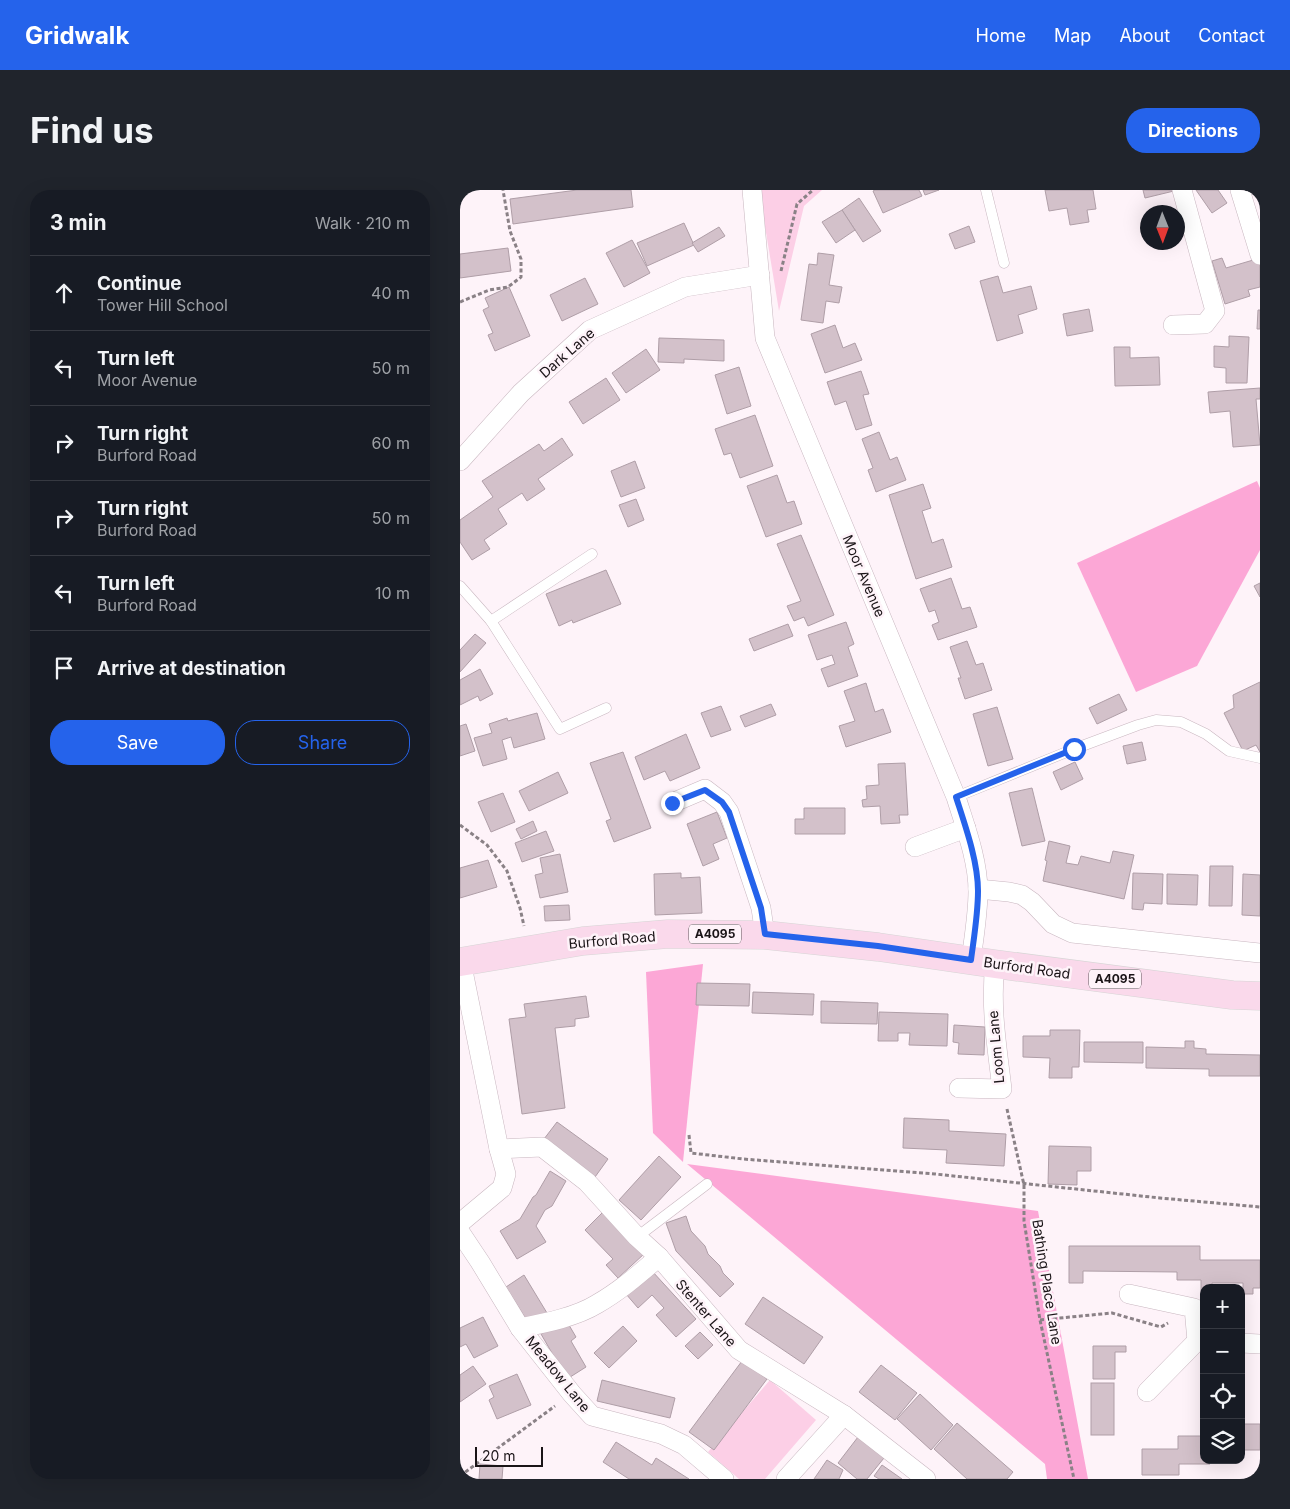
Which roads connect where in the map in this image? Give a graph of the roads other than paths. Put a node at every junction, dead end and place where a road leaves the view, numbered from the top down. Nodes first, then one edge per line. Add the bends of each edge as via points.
1 (752, 190) edge
2 (986, 190) edge
3 (1182, 190) edge
4 (1240, 190) edge
5 (1260, 255) edge
6 (1004, 262) dead end
7 (760, 275) junction
8 (1173, 325) dead end
9 (460, 460) edge
10 (592, 554) dead end
11 (460, 586) edge
12 (491, 621) junction
13 (606, 708) dead end
14 (1260, 758) edge
15 (956, 797) junction
16 (672, 803) dead end
17 (966, 828) junction
18 (915, 847) dead end
19 (978, 889) junction
20 (765, 934) junction
21 (1260, 953) edge
22 (461, 962) edge
23 (983, 962) junction
24 (1260, 996) edge
25 (959, 1088) dead end
26 (499, 1149) junction
27 (707, 1184) dead end
28 (460, 1223) edge
29 (460, 1232) edge
30 (637, 1237) junction
31 (658, 1257) junction
32 (1129, 1294) dead end
33 (520, 1328) junction
34 (1200, 1341) edge
35 (1245, 1343) edge
36 (1260, 1344) edge
37 (1147, 1392) dead end
38 (844, 1415) junction
39 (724, 1479) edge
40 (786, 1479) edge
41 (926, 1479) edge

1 - 7 street, Moor Avenue
2 - 6 lane
3 - 8 street via 1215,311 1205,324
4 - 5 street
7 - 9 street, Dark Lane via 685,287 590,330 521,393
7 - 15 street, Moor Avenue via 765,338
10 - 12 lane
11 - 12 lane
12 - 13 lane via 560,729
14 - 15 lane via 1229,751 1206,734 1181,722 1156,720
15 - 17 street, Moor Avenue
16 - 20 street via 705,790 722,802 729,812 761,908
17 - 18 street
17 - 19 street, Moor Avenue
19 - 21 street via 1022,895 1053,924 1072,933
19 - 23 street, Moor Avenue via 977,915
20 - 22 main road, Burford Road / A4095 via 668,934 583,941
20 - 23 main road, Burford Road / A4095
22 - 26 street
23 - 24 main road, Burford Road / A4095
23 - 25 street, Loom Lane via 992,986 1002,1089
26 - 28 street via 506,1174 502,1188
26 - 30 street, Stenter Lane via 542,1147 587,1182
27 - 30 lane
29 - 33 street, Meadow Lane
30 - 31 street, Stenter Lane
31 - 33 street via 630,1283 596,1305 558,1320
31 - 38 street, Stenter Lane via 739,1350
32 - 34 street via 1194,1308
33 - 39 street, Meadow Lane via 592,1416 661,1434 684,1445
34 - 37 street
35 - 36 street
38 - 40 street
38 - 41 street, Stenter Lane

